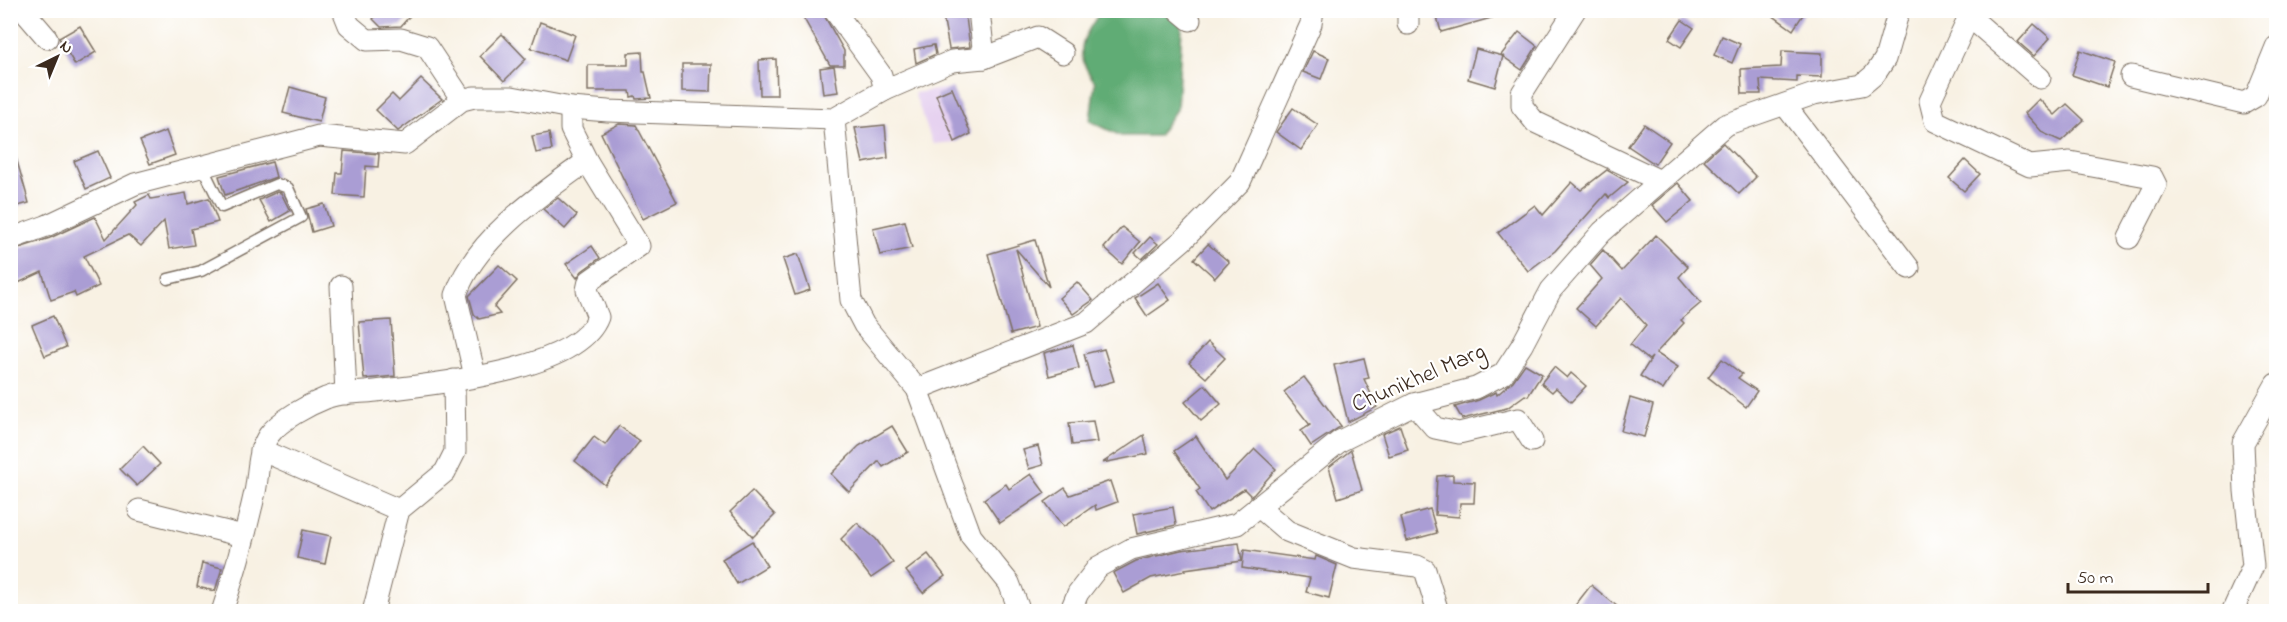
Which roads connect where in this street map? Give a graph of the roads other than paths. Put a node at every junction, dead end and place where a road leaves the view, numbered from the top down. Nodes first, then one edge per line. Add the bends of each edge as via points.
1 (23, 10) edge
2 (343, 10) edge
3 (834, 10) edge
4 (979, 10) edge
5 (1313, 10) edge
6 (1575, 10) edge
7 (1899, 10) edge
8 (1971, 14) edge
9 (47, 38) dead end
10 (2277, 47) edge
11 (1063, 53) dead end
12 (984, 58) junction
13 (2131, 76) dead end
14 (2040, 78) dead end
15 (885, 90) junction
16 (462, 100) junction
17 (1785, 105) junction
18 (571, 108) junction
19 (834, 119) junction
20 (587, 161) junction
21 (202, 166) junction
22 (1660, 181) junction
23 (2129, 238) dead end
24 (10, 239) edge
25 (1909, 268) dead end
26 (168, 279) dead end
27 (341, 286) dead end
28 (464, 378) junction
29 (2277, 384) edge
30 (917, 389) junction
31 (346, 394) junction
32 (1414, 404) junction
33 (1532, 441) dead end
34 (261, 450) junction
35 (1258, 506) junction
36 (139, 510) dead end
37 (399, 510) junction
38 (243, 536) junction
39 (226, 610) edge
40 (373, 612) edge
41 (1020, 612) edge
42 (1070, 612) edge
43 (1438, 612) edge
44 (2232, 612) edge

1 - 9 street
2 - 16 street via 349,25 367,40 401,39 427,46
3 - 15 street via 881,75
4 - 12 street
5 - 30 street via 1311,24 1240,182 1183,240 1086,323
6 - 22 street via 1522,93 1522,106 1535,122
7 - 17 street, Chunikhel Marg via 1885,59 1862,85 1814,94
8 - 14 street
8 - 23 street via 1930,101 1935,121 2030,166 2070,162 2152,177 2156,185
10 - 13 street via 2256,96 2244,103
11 - 12 street via 1038,37
12 - 15 street via 952,61
15 - 19 street
16 - 18 street via 512,97
16 - 21 street via 405,144 319,136
17 - 22 street, Chunikhel Marg via 1725,125
17 - 25 street
18 - 19 street
18 - 20 street via 571,129
19 - 30 street via 851,300 864,325
20 - 28 street via 546,190 490,240 460,283 456,295
20 - 28 street via 639,246 588,281 587,290 598,317 592,329 557,356
21 - 24 street via 135,184
21 - 26 lane via 222,207 277,184 288,188 301,217 201,271
22 - 32 street, Chunikhel Marg via 1602,232 1551,290 1503,374 1476,388
27 - 31 street
28 - 31 street
28 - 37 street via 451,462 445,472
29 - 44 street via 2243,443 2253,566
30 - 41 street via 971,536 1009,583
31 - 34 street via 327,397 291,417 270,434
32 - 33 street via 1435,428 1459,433 1518,418
32 - 35 street, Chunikhel Marg via 1340,441
34 - 37 street
34 - 38 street
35 - 42 street, Chunikhel Marg via 1237,524 1131,549 1098,567 1078,593
35 - 43 street via 1287,531 1354,558 1425,570
36 - 38 street
37 - 40 street
38 - 39 street

